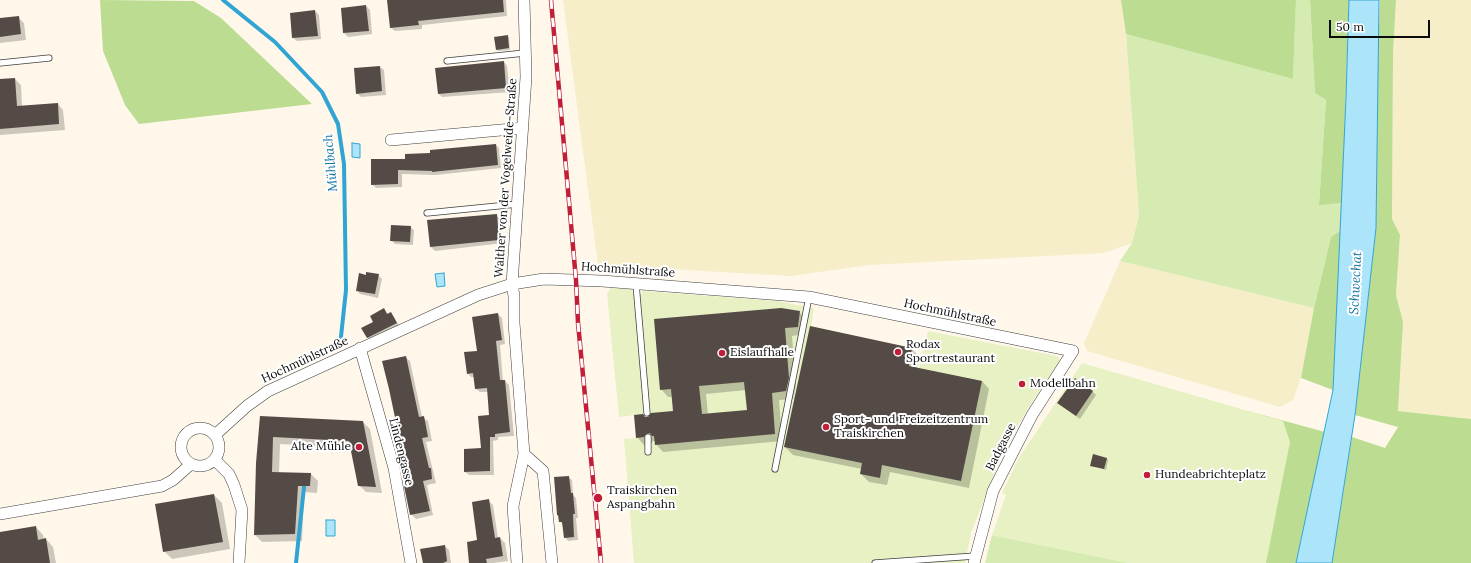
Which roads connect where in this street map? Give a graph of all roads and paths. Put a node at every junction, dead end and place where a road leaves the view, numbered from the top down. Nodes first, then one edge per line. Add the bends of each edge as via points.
1 (524, 0) edge
2 (525, 53) junction
3 (49, 58) dead end
4 (447, 61) dead end
5 (0, 63) edge
6 (523, 128) junction
7 (391, 140) dead end
8 (518, 204) junction
9 (427, 213) dead end
10 (512, 284) junction
11 (636, 284) junction
12 (809, 297) junction
13 (360, 348) junction
14 (1072, 351) joint
15 (647, 413) dead end
16 (215, 435) junction
17 (648, 437) dead end
18 (648, 452) dead end
19 (524, 454) junction
20 (215, 460) junction
21 (191, 464) junction
22 (775, 469) dead end
23 (0, 514) edge
24 (974, 559) edge
25 (239, 563) edge
26 (411, 563) edge
27 (517, 563) edge
28 (552, 563) edge
29 (875, 563) edge

1 - 2 street, Walther von der Vogelweide-Straße
2 - 4 lane
2 - 6 street, Walther von der Vogelweide-Straße
3 - 5 lane
6 - 7 street
6 - 8 street, Walther von der Vogelweide-Straße
8 - 9 lane
8 - 10 street, Walther von der Vogelweide-Straße
10 - 11 street, Hochmühlstraße via 544,279
10 - 13 street, Hochmühlstraße via 478,295
10 - 19 street, Walther von der Vogelweide-Straße
11 - 12 street, Hochmühlstraße
11 - 15 lane
12 - 14 street, Hochmühlstraße
12 - 22 lane
13 - 16 street, Hochmühlstraße via 268,391 246,406
13 - 26 street, Lindengasse via 394,468
14 - 24 street, Badgasse via 1032,416 993,491
16 - 20 street via 220,447
16 - 21 street via 211,431 199,428 184,438 181,450
17 - 18 lane
19 - 27 street, Walther von der Vogelweide-Straße via 513,506
19 - 28 street via 543,471
20 - 21 street via 204,466
20 - 25 street via 229,474 242,510
21 - 23 street via 162,486
24 - 29 lane

